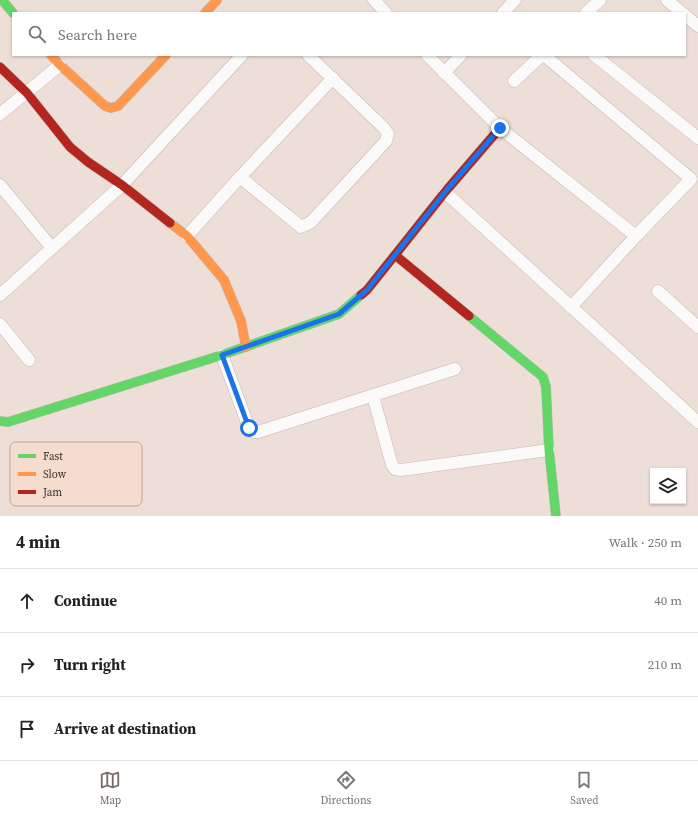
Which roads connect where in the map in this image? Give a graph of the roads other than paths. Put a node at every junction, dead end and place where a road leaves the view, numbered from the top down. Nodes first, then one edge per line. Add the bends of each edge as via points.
1 (217, 0) edge
2 (374, 0) edge
3 (515, 0) edge
4 (600, 0) edge
5 (667, 0) edge
6 (1, 1) edge
7 (13, 12) edge
8 (206, 12) edge
9 (385, 12) edge
10 (504, 12) edge
11 (587, 12) edge
12 (681, 12) edge
13 (686, 16) edge
14 (698, 26) edge
15 (51, 56) edge
16 (165, 56) edge
17 (241, 56) edge
18 (309, 56) edge
19 (428, 56) edge
20 (460, 56) edge
21 (542, 56) edge
22 (544, 56) edge
23 (595, 56) edge
24 (60, 65) junction
25 (0, 66) edge
26 (444, 73) junction
27 (333, 78) junction
28 (514, 81) dead end
29 (26, 93) junction
30 (0, 114) edge
31 (500, 128) junction
32 (698, 138) edge
33 (694, 175) edge
34 (240, 177) junction
35 (122, 185) junction
36 (0, 186) edge
37 (445, 192) junction
38 (187, 236) junction
39 (636, 236) junction
40 (52, 248) junction
41 (395, 255) junction
42 (658, 291) dead end
43 (0, 295) edge
44 (571, 307) junction
45 (0, 324) edge
46 (698, 327) edge
47 (246, 347) junction
48 (222, 355) junction
49 (29, 360) dead end
50 (455, 369) dead end
51 (373, 396) junction
52 (0, 421) edge
53 (698, 422) edge
54 (549, 450) junction
55 (556, 516) edge

1 - 8 street
2 - 9 street
3 - 10 street
4 - 11 street
5 - 12 street
6 - 7 street
13 - 14 street
15 - 24 street
16 - 24 street via 118,106 111,108 105,106
17 - 35 street
18 - 27 street
19 - 26 street
20 - 26 street
21 - 28 street
22 - 33 street
23 - 32 street
24 - 29 street
25 - 29 street
26 - 31 street
27 - 34 street
27 - 34 street via 388,134 386,141 311,222 301,227
29 - 30 street
29 - 35 street via 70,147
31 - 37 street
31 - 39 street
33 - 39 street
34 - 38 street
35 - 38 street
35 - 40 street
36 - 40 street
37 - 41 street
37 - 44 street
38 - 47 street via 224,280 241,321
39 - 44 street
40 - 43 street
41 - 47 street via 367,290 339,314
41 - 54 street via 543,377 546,387
42 - 46 street
44 - 53 street
45 - 49 street
47 - 48 street
48 - 51 street via 249,428 253,432
48 - 52 street via 8,422
50 - 51 street
51 - 54 street via 395,470
54 - 55 street

